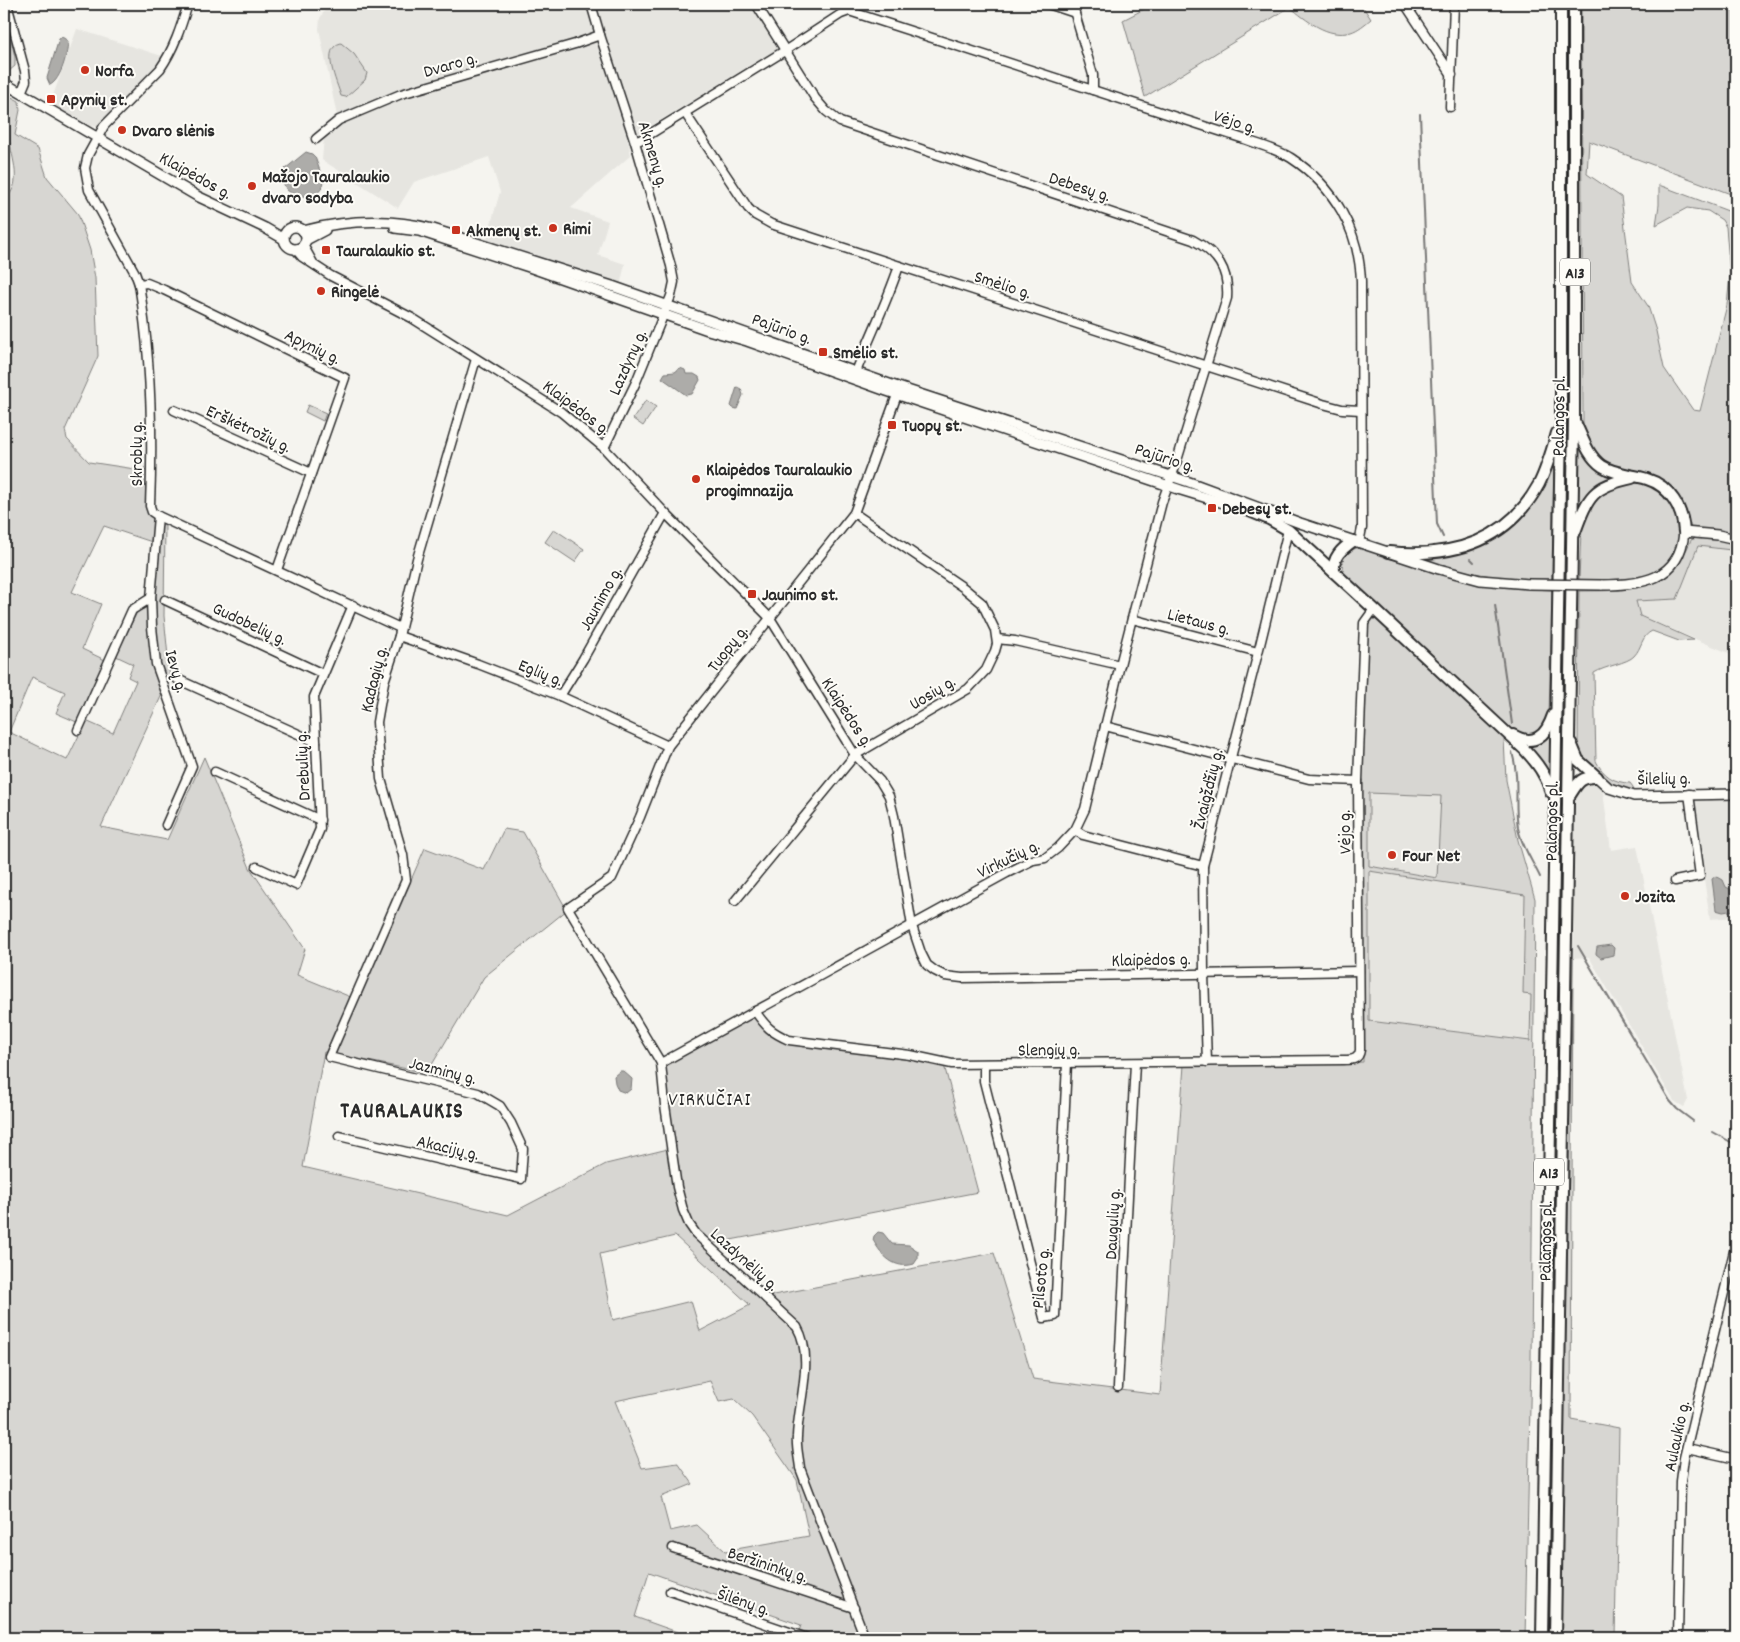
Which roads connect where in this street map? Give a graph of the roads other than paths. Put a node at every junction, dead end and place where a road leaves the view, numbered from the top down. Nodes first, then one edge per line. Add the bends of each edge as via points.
1 (7, 4) edge
2 (188, 4) edge
3 (591, 4) edge
4 (756, 4) edge
5 (839, 4) edge
6 (1048, 4) edge
7 (1072, 4) edge
8 (1404, 4) edge
9 (1454, 4) edge
10 (1561, 4) edge
11 (1574, 4) edge
12 (1075, 13) junction
13 (841, 14) junction
14 (600, 35) junction
15 (786, 50) junction
16 (1452, 75) junction
17 (4, 83) edge
18 (1092, 90) junction
19 (21, 93) junction
20 (1450, 107) dead end
21 (685, 113) junction
22 (97, 138) junction
23 (316, 139) dead end
24 (635, 142) junction
25 (266, 228) junction
26 (288, 230) junction
27 (284, 240) junction
28 (302, 242) junction
29 (899, 266) junction
30 (139, 284) junction
31 (666, 310) junction
32 (476, 359) junction
33 (1207, 366) junction
34 (856, 372) junction
35 (897, 394) junction
36 (174, 410) dead end
37 (1361, 410) junction
38 (1574, 418) junction
39 (1561, 420) junction
40 (604, 448) junction
41 (311, 473) junction
42 (1172, 476) junction
43 (1636, 477) junction
44 (1168, 485) junction
45 (1247, 510) junction
46 (665, 513) junction
47 (854, 513) junction
48 (158, 516) junction
49 (1300, 523) junction
50 (1288, 530) junction
51 (1684, 532) junction
52 (1736, 539) edge
53 (1572, 540) junction
54 (1356, 542) junction
55 (1388, 552) junction
56 (277, 570) junction
57 (1334, 572) junction
58 (151, 598) junction
59 (165, 600) dead end
60 (353, 605) junction
61 (1374, 608) junction
62 (770, 618) junction
63 (1132, 619) junction
64 (400, 632) junction
65 (997, 638) junction
66 (1258, 652) junction
67 (1120, 665) junction
68 (323, 674) junction
69 (176, 679) dead end
70 (560, 696) junction
71 (1556, 706) junction
72 (1105, 726) junction
73 (1503, 729) junction
74 (78, 730) dead end
75 (1569, 739) junction
76 (316, 742) junction
77 (668, 746) junction
78 (855, 756) junction
79 (1230, 758) junction
80 (215, 772) dead end
81 (1597, 777) junction
82 (1358, 781) junction
83 (1689, 794) junction
84 (1736, 794) edge
85 (1568, 800) junction
86 (1554, 802) junction
87 (320, 820) junction
88 (166, 825) dead end
89 (1075, 830) junction
90 (1203, 866) junction
91 (257, 867) dead end
92 (1675, 881) dead end
93 (735, 901) dead end
94 (568, 908) joint
95 (912, 926) junction
96 (1359, 971) junction
97 (1204, 974) junction
98 (756, 1011) junction
99 (329, 1057) joint
100 (1357, 1058) joint
101 (1207, 1062) junction
102 (661, 1063) junction
103 (1068, 1063) junction
104 (1135, 1063) junction
105 (984, 1064) junction
106 (339, 1136) dead end
107 (521, 1179) joint
108 (1736, 1243) edge
109 (1118, 1387) dead end
110 (1687, 1448) junction
111 (1736, 1458) edge
112 (673, 1548) dead end
113 (670, 1592) dead end
114 (854, 1608) junction
115 (808, 1638) edge
116 (865, 1638) edge
117 (1542, 1638) edge
118 (1555, 1638) edge
119 (1678, 1638) edge

1 - 19 street via 25,71 26,81
2 - 22 street, Skroblų g. via 166,61 104,126
3 - 14 street, Akmenų g.
4 - 15 street, Debesų g.
5 - 13 street
6 - 12 street
7 - 12 street
8 - 16 street
9 - 16 street
10 - 39 highway, Palangos pl. / A13
11 - 38 highway, Palangos pl. / A13
12 - 18 street via 1093,75
13 - 15 street
13 - 18 street, Vėjo g. via 856,12
14 - 23 street, Dvaro g. via 401,94 339,120
14 - 24 street, Akmenų g.
15 - 21 street
15 - 33 street, Debesų g. via 826,112 840,122 1204,246 1222,266 1228,286
16 - 20 street
17 - 19 main road, Klaipėdos g.
18 - 37 street, Vėjo g. via 1281,152 1310,172 1330,192 1346,217 1359,256
19 - 22 main road, Klaipėdos g.
21 - 24 street
21 - 29 street, Smėlio g. via 742,200 756,214 772,224
22 - 25 main road, Klaipėdos g. via 197,196
22 - 30 street, Skroblų g. via 88,155 86,182
24 - 31 street, Akmenų g. via 672,266 674,289
25 - 26 main road
25 - 27 main road
26 - 27 main road
26 - 28 main road via 294,228
27 - 28 main road via 289,248
28 - 31 main road, Pajūrio g. via 330,228 378,226 419,231
28 - 32 street, Klaipėdos g. via 302,257 352,288 408,316
29 - 33 street, Smėlio g.
29 - 34 street
30 - 41 street, Apynių g. via 147,283 164,290 344,378
30 - 48 street, Skroblų g. via 150,375 150,506
31 - 34 main road, Pajūrio g.
31 - 35 main road, Pajūrio g. via 708,330
31 - 40 street, Lazdynų g.
32 - 40 street, Klaipėdos g. via 561,412
32 - 64 street, Kadagių g. via 417,559
33 - 37 street, Smėlio g. via 1324,404
33 - 42 street, Debesų g.
34 - 42 main road, Pajūrio g.
35 - 44 main road, Pajūrio g.
35 - 47 street, Tuopų g.
36 - 41 street, Erškėtrožių g.
37 - 54 street, Vėjo g. via 1362,528
38 - 43 highway via 1588,450 1597,461 1615,472
38 - 53 highway, Palangos pl. / A13
39 - 55 highway via 1538,485 1528,501 1502,527 1457,549 1426,553
39 - 71 highway, Palangos pl. / A13
40 - 46 street, Klaipėdos g.
41 - 56 street, Apynių g.
42 - 44 street, Debesų g.
42 - 49 main road, Pajūrio g.
43 - 51 highway via 1653,481 1669,493 1680,511
43 - 53 highway via 1608,484 1592,496
44 - 45 main road, Pajūrio g.
44 - 63 street, Virkučių g.
45 - 49 main road, Pajūrio g.
45 - 50 highway
46 - 62 street, Klaipėdos g.
46 - 70 street, Jaunimo g.
47 - 62 street, Tuopų g.
47 - 65 street via 972,594 985,608
48 - 56 street
48 - 58 street, Ievų g.
49 - 54 main road, Pajūrio g.
50 - 57 highway
50 - 66 street, Žvaigždžių g.
51 - 52 main road
51 - 55 main road, Pajūrio g., bridge via 1677,556 1667,570 1639,583 1529,584 1480,580
53 - 75 highway, Palangos pl. / A13
54 - 55 main road, Pajūrio g.
54 - 57 highway via 1337,557 1333,564
56 - 60 street
57 - 61 highway
58 - 74 street via 132,610
58 - 88 street, Ievų g. via 156,664 192,766
59 - 68 street, Gudobelių g.
60 - 64 street
60 - 68 street, Drebulių g.
61 - 73 highway
61 - 82 street, Vėjo g. via 1364,623
62 - 77 street, Tuopų g.
62 - 78 street, Klaipėdos g.
63 - 66 street, Lietaus g.
63 - 67 street, Virkučių g.
64 - 70 street, Eglių g.
64 - 99 street, Kadagių g. via 384,682 377,722 381,779 403,855 406,880
65 - 67 street
65 - 78 street, Uosių g. via 990,664 975,683
66 - 79 street, Žvaigždžių g.
67 - 72 street, Virkučių g.
68 - 76 street, Drebulių g. via 314,697
69 - 76 street
70 - 77 street, Eglių g.
71 - 73 highway via 1548,729 1536,739 1524,740
71 - 86 highway, Palangos pl. / A13
72 - 79 street
72 - 89 street, Virkučių g. via 1084,809
73 - 86 highway via 1536,761 1547,779
75 - 81 highway via 1578,760
75 - 85 highway, Palangos pl. / A13
76 - 87 street, Drebulių g.
77 - 94 street, Tuopų g. via 612,878
78 - 93 street, Uosių g.
78 - 95 street, Klaipėdos g. via 880,781 889,796
79 - 82 street via 1309,779
79 - 90 street, Žvaigždžių g.
80 - 87 street
81 - 83 main road, Šilelių g. via 1609,788 1634,796
81 - 85 highway via 1585,777 1578,782
82 - 96 street, Vėjo g.
83 - 84 main road, Šilelių g.
83 - 92 street via 1700,876
85 - 118 highway, Palangos pl. / A13
86 - 117 highway, Palangos pl. / A13
87 - 91 street, Drebulių g. via 320,829 296,885
89 - 90 street via 1083,835
89 - 95 street, Virkučių g. via 1045,858 1006,873
90 - 97 street, Žvaigždžių g.
94 - 102 street, Lazdynėlių g.
95 - 97 street, Klaipėdos g. via 927,964 945,976
95 - 98 street, Virkučių g.
96 - 97 street, Klaipėdos g.
96 - 100 street, Vėjo g. via 1360,1055
97 - 101 street, Žvaigždžių g.
98 - 102 street, Virkučių g.
98 - 105 street, Slengių g. via 774,1034 789,1040 952,1064
99 - 107 street, Jazminų g. via 478,1093 500,1106 523,1149
100 - 101 street, Slengių g.
101 - 104 street, Slengių g.
102 - 114 street, Lazdynėlių g. via 677,1188 689,1224 797,1327 802,1336 806,1356 796,1439 800,1468
103 - 104 street, Slengių g.
103 - 105 street, Slengių g.
103 - 105 street, Pilsoto g. via 1055,1316 1044,1318 984,1081
104 - 109 street, Daugulių g.
106 - 107 street, Akacijų g.
108 - 110 street, Aulaukio g.
110 - 111 street
110 - 119 street, Aulaukio g. via 1681,1481
112 - 114 street, Beržininkų g.
113 - 115 street, Šilėnų g.
114 - 116 street, Lazdynėlių g.

